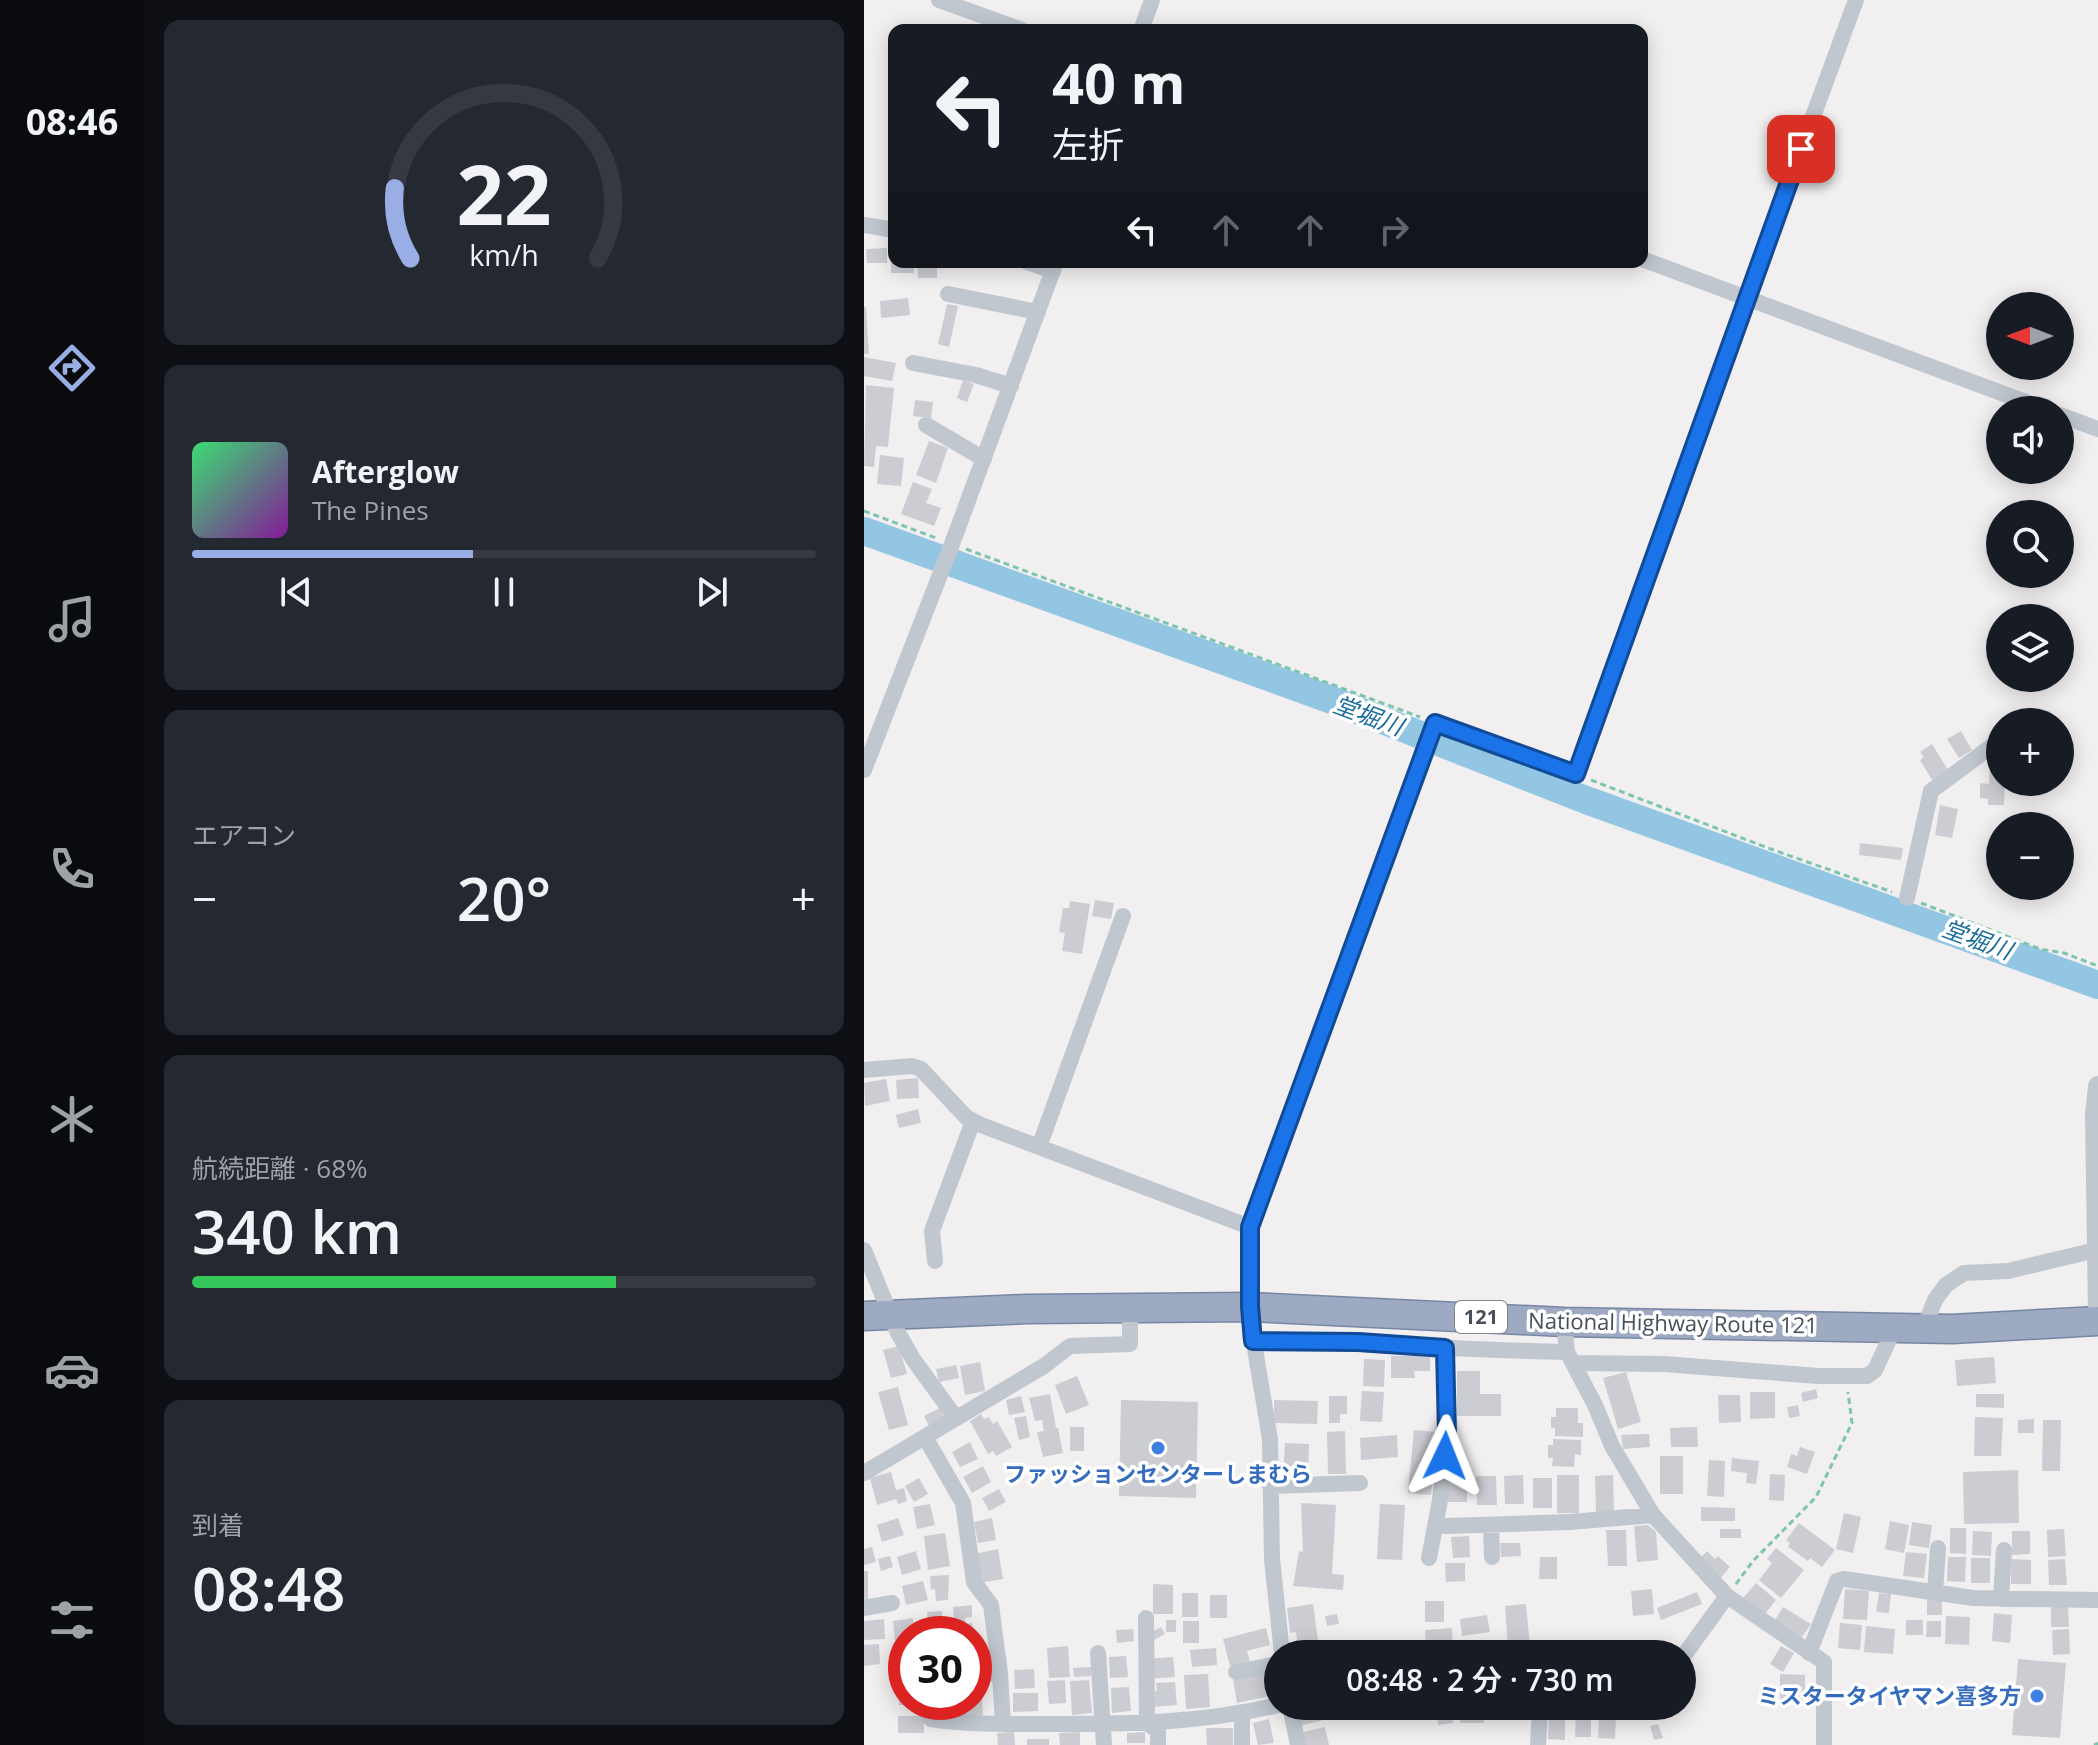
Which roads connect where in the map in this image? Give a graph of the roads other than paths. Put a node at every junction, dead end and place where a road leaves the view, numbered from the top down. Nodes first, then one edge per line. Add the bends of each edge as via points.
1 (939, 0) edge
2 (1152, 0) edge
3 (1856, 0) edge
4 (1005, 24) edge
5 (1143, 24) edge
6 (864, 225) edge
7 (888, 229) edge
8 (1648, 261) edge
9 (1054, 268) edge
10 (948, 294) dead end
11 (1746, 298) junction
12 (1038, 312) junction
13 (913, 363) dead end
14 (1011, 386) junction
15 (2009, 396) edge
16 (2074, 420) edge
17 (926, 425) dead end
18 (2098, 429) edge
19 (984, 459) junction
20 (1986, 750) edge
21 (864, 770) edge
22 (1907, 898) road end
23 (1123, 916) dead end
24 (864, 1070) edge
25 (2098, 1086) edge
26 (973, 1121) junction
27 (1039, 1147) junction
28 (1250, 1227) junction
29 (864, 1250) edge
30 (2096, 1250) edge
31 (935, 1261) dead end
32 (1250, 1307) junction
33 (1130, 1309) junction
34 (2098, 1313) edge
35 (877, 1315) edge
36 (2098, 1321) edge
37 (1564, 1322) junction
38 (1895, 1327) junction
39 (1924, 1328) junction
40 (1253, 1341) junction
41 (1445, 1348) junction
42 (1570, 1358) junction
43 (956, 1418) junction
44 (925, 1437) junction
45 (864, 1473) edge
46 (1360, 1483) dead end
47 (1270, 1486) junction
48 (1653, 1515) junction
49 (1491, 1525) junction
50 (1445, 1526) dead end
51 (1938, 1548) dead end
52 (2004, 1550) dead end
53 (1492, 1557) dead end
54 (1429, 1558) dead end
55 (1935, 1593) junction
56 (1727, 1596) junction
57 (2001, 1599) junction
58 (2098, 1600) edge
59 (892, 1603) dead end
60 (864, 1608) edge
61 (1146, 1618) dead end
62 (1281, 1640) edge
63 (1695, 1640) edge
64 (1098, 1653) dead end
65 (1809, 1653) junction
66 (1264, 1667) edge
67 (1236, 1672) dead end
68 (1000, 1673) junction
69 (992, 1674) edge
70 (1264, 1708) edge
71 (1242, 1713) junction
72 (938, 1720) edge
73 (1293, 1720) edge
74 (1539, 1720) edge
75 (1147, 1723) junction
76 (1003, 1724) junction
77 (1104, 1724) junction
78 (1104, 1745) edge
79 (1158, 1745) edge
80 (1242, 1745) edge
81 (1298, 1745) edge
82 (1538, 1745) edge
83 (1824, 1745) edge

1 - 4 street
2 - 5 street
3 - 11 street
6 - 7 street
8 - 11 street
9 - 12 street
10 - 12 street
11 - 15 street
11 - 28 street via 1576,774 1435,723
12 - 14 street
13 - 14 street
14 - 19 street
16 - 18 street
17 - 19 street
19 - 21 street
20 - 22 street via 1931,791
23 - 27 street
24 - 26 street via 921,1069
25 - 30 street
26 - 27 street
26 - 31 street via 932,1231
27 - 28 street
28 - 32 street
29 - 35 street
30 - 34 street
30 - 39 street via 2008,1271 1964,1273 1935,1300
32 - 33 highway, National Highway Route 121 / 121
32 - 37 highway, National Highway Route 121 / 121
32 - 40 street
33 - 35 highway, National Highway Route 121 / 121
33 - 43 street via 1130,1344 1070,1346
35 - 43 street
36 - 39 highway, National Highway Route 121 / 121
37 - 38 highway, National Highway Route 121 / 121
37 - 42 street
38 - 39 highway, National Highway Route 121 / 121
38 - 42 street via 1867,1376
40 - 41 street
40 - 47 street via 1270,1439
41 - 42 street
41 - 54 street via 1447,1434
42 - 48 street
43 - 44 street
44 - 45 street
44 - 68 street via 963,1503 974,1582 991,1605
46 - 47 street
47 - 62 street
48 - 49 street
48 - 56 street
49 - 50 street
49 - 53 street
51 - 55 street
52 - 57 street
55 - 57 street
55 - 65 street via 1837,1581
56 - 63 street
56 - 65 street
57 - 58 street
59 - 60 street
61 - 75 street
64 - 77 street
65 - 83 street via 1824,1662
66 - 67 street
68 - 69 street
68 - 76 street
70 - 71 street
71 - 75 street
71 - 80 street
72 - 76 street
73 - 81 street
74 - 82 street
75 - 77 street
75 - 79 street via 1158,1731
76 - 77 street
77 - 78 street

